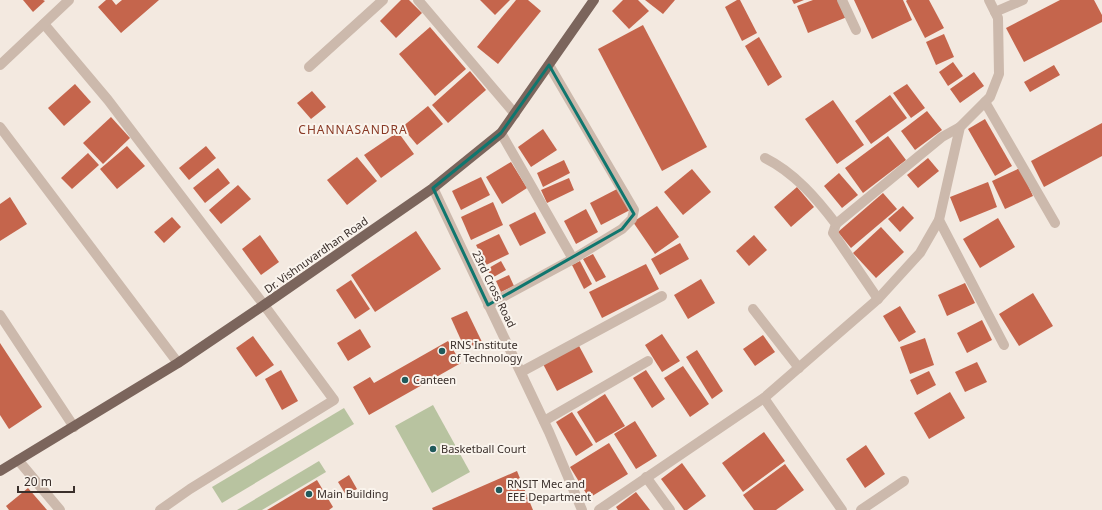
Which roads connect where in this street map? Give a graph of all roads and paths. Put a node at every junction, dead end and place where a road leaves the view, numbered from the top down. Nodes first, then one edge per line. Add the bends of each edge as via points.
1 (69, 0) edge
2 (383, 0) edge
3 (418, 0) edge
4 (594, 0) edge
5 (842, 0) edge
6 (989, 0) edge
7 (1023, 0) edge
8 (995, 12) junction
9 (44, 24) junction
10 (856, 30) dead end
11 (0, 65) edge
12 (549, 65) junction
13 (309, 67) dead end
14 (985, 102) junction
15 (515, 114) junction
16 (0, 127) edge
17 (960, 127) junction
18 (500, 133) junction
19 (765, 158) dead end
20 (433, 188) junction
21 (939, 220) junction
22 (1055, 223) dead end
23 (836, 224) junction
24 (573, 259) junction
25 (662, 296) dead end
26 (878, 299) junction
27 (488, 304) junction
28 (264, 305) junction
29 (753, 309) dead end
30 (0, 315) edge
31 (1004, 345) dead end
32 (648, 361) dead end
33 (178, 363) junction
34 (799, 368) junction
35 (521, 372) junction
36 (764, 398) junction
37 (544, 421) junction
38 (74, 427) junction
39 (18, 460) junction
40 (0, 471) edge
41 (646, 478) junction
42 (904, 481) dead end
43 (60, 510) edge
44 (160, 510) edge
45 (582, 510) edge
46 (599, 510) edge
47 (670, 510) edge
48 (842, 510) edge
49 (861, 510) edge

1 - 9 street
2 - 13 street
3 - 15 street
4 - 12 main road, Dr. Vishnuvardhan Road
5 - 10 street
6 - 8 street
7 - 8 street
8 - 14 street via 998,18 999,74 990,97
9 - 11 street
9 - 28 street via 108,100
12 - 15 main road, Dr. Vishnuvardhan Road
12 - 24 street via 634,210 632,219 622,229
14 - 17 street
14 - 22 street
15 - 18 main road, Dr. Vishnuvardhan Road
16 - 33 street
17 - 21 street
17 - 23 street via 942,137
18 - 20 main road, Dr. Vishnuvardhan Road
18 - 24 street
19 - 23 street via 802,184
20 - 27 street, 23rd Cross Road
20 - 28 main road, Dr. Vishnuvardhan Road
21 - 26 street via 920,253
21 - 31 street
23 - 26 street via 834,233
24 - 27 street
25 - 35 street
26 - 34 street
27 - 35 street, 23rd Cross Road
28 - 33 main road, Dr. Vishnuvardhan Road
28 - 44 street via 334,400
29 - 34 street
30 - 38 street
32 - 37 street
33 - 38 main road, Dr. Vishnuvardhan Road
34 - 36 street
35 - 37 street, 23rd Cross Road
36 - 41 street
36 - 48 street
37 - 45 street, 23rd Cross Road
38 - 39 main road, Dr. Vishnuvardhan Road
39 - 40 main road, Dr. Vishnuvardhan Road
39 - 43 street
41 - 46 street
41 - 47 street
42 - 49 street

